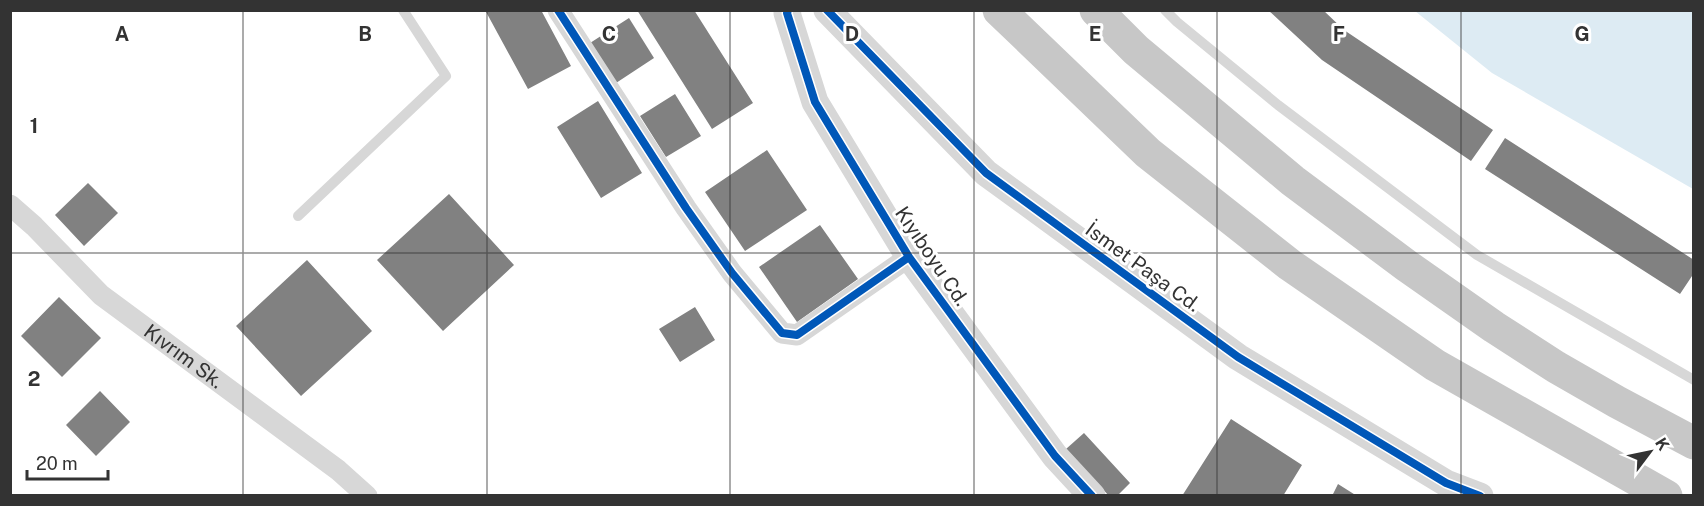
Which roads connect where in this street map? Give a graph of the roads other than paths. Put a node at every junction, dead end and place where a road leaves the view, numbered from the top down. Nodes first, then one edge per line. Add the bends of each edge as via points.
1 (403, 10) edge
2 (558, 10) edge
3 (788, 10) edge
4 (827, 10) edge
5 (999, 10) edge
6 (1096, 10) edge
7 (1166, 10) edge
8 (10, 204) edge
9 (298, 216) dead end
10 (909, 257) junction
11 (1694, 380) edge
12 (1694, 443) edge
13 (367, 495) edge
14 (1092, 495) edge
15 (1480, 495) edge
16 (1666, 495) edge

1 - 9 lane via 446,76
2 - 10 street via 686,208 732,273 782,333 797,335
3 - 10 street, Kıyıboyu Cd. via 815,102
4 - 15 street, İsmet Paşa Cd. via 986,172 1238,357 1446,483
5 - 16 highway via 1148,153 1290,265 1435,365
6 - 12 highway via 1136,50 1293,182 1407,266 1556,367
7 - 11 lane via 1278,105 1477,255
8 - 13 street, Kıvrım Sk. via 100,295
10 - 14 street, Kıyıboyu Cd. via 1055,456

